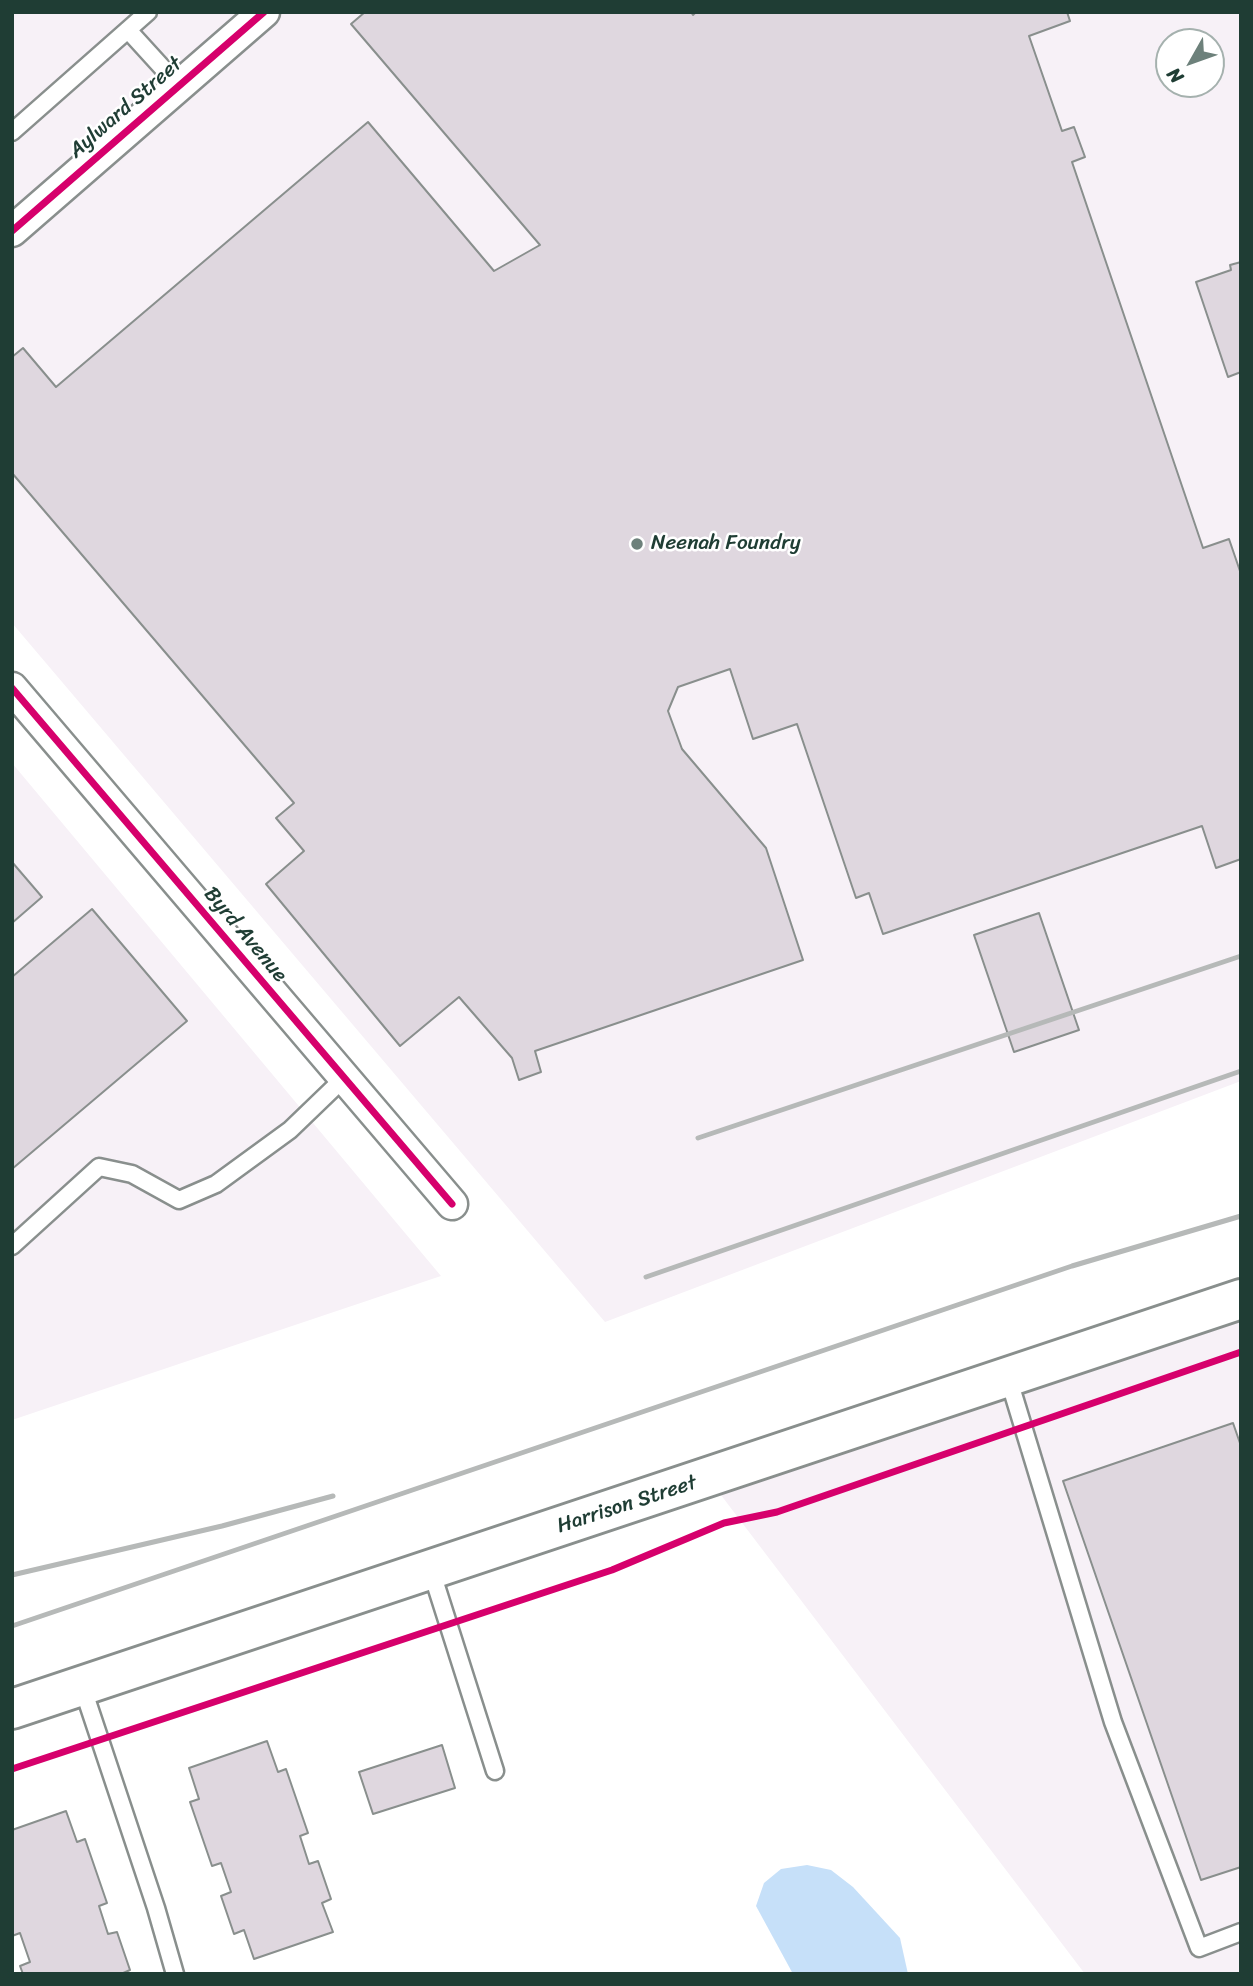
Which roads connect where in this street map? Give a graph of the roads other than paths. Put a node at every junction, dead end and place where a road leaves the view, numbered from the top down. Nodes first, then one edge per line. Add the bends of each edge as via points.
1 (148, 12) edge
2 (264, 12) edge
3 (128, 30) junction
4 (179, 86) junction
5 (12, 132) edge
6 (12, 231) edge
7 (15, 698) edge
8 (344, 1078) junction
9 (452, 1204) dead end
10 (12, 1245) edge
11 (1241, 1299) edge
12 (1009, 1377) junction
13 (431, 1570) junction
14 (82, 1686) junction
15 (12, 1709) edge
16 (495, 1771) dead end
17 (1241, 1932) edge
18 (175, 1974) edge

1 - 3 lane
2 - 4 street, Aylward Street
3 - 4 lane
3 - 5 lane
4 - 6 street, Aylward Street
7 - 8 street, Byrd Avenue
8 - 9 street, Byrd Avenue
8 - 10 lane via 290,1130 216,1184 179,1200 132,1174 99,1167
11 - 12 main road, Harrison Street
12 - 13 main road, Harrison Street
12 - 17 lane via 1113,1722 1199,1948
13 - 14 main road, Harrison Street
13 - 16 lane
14 - 15 main road, Harrison Street
14 - 18 lane

